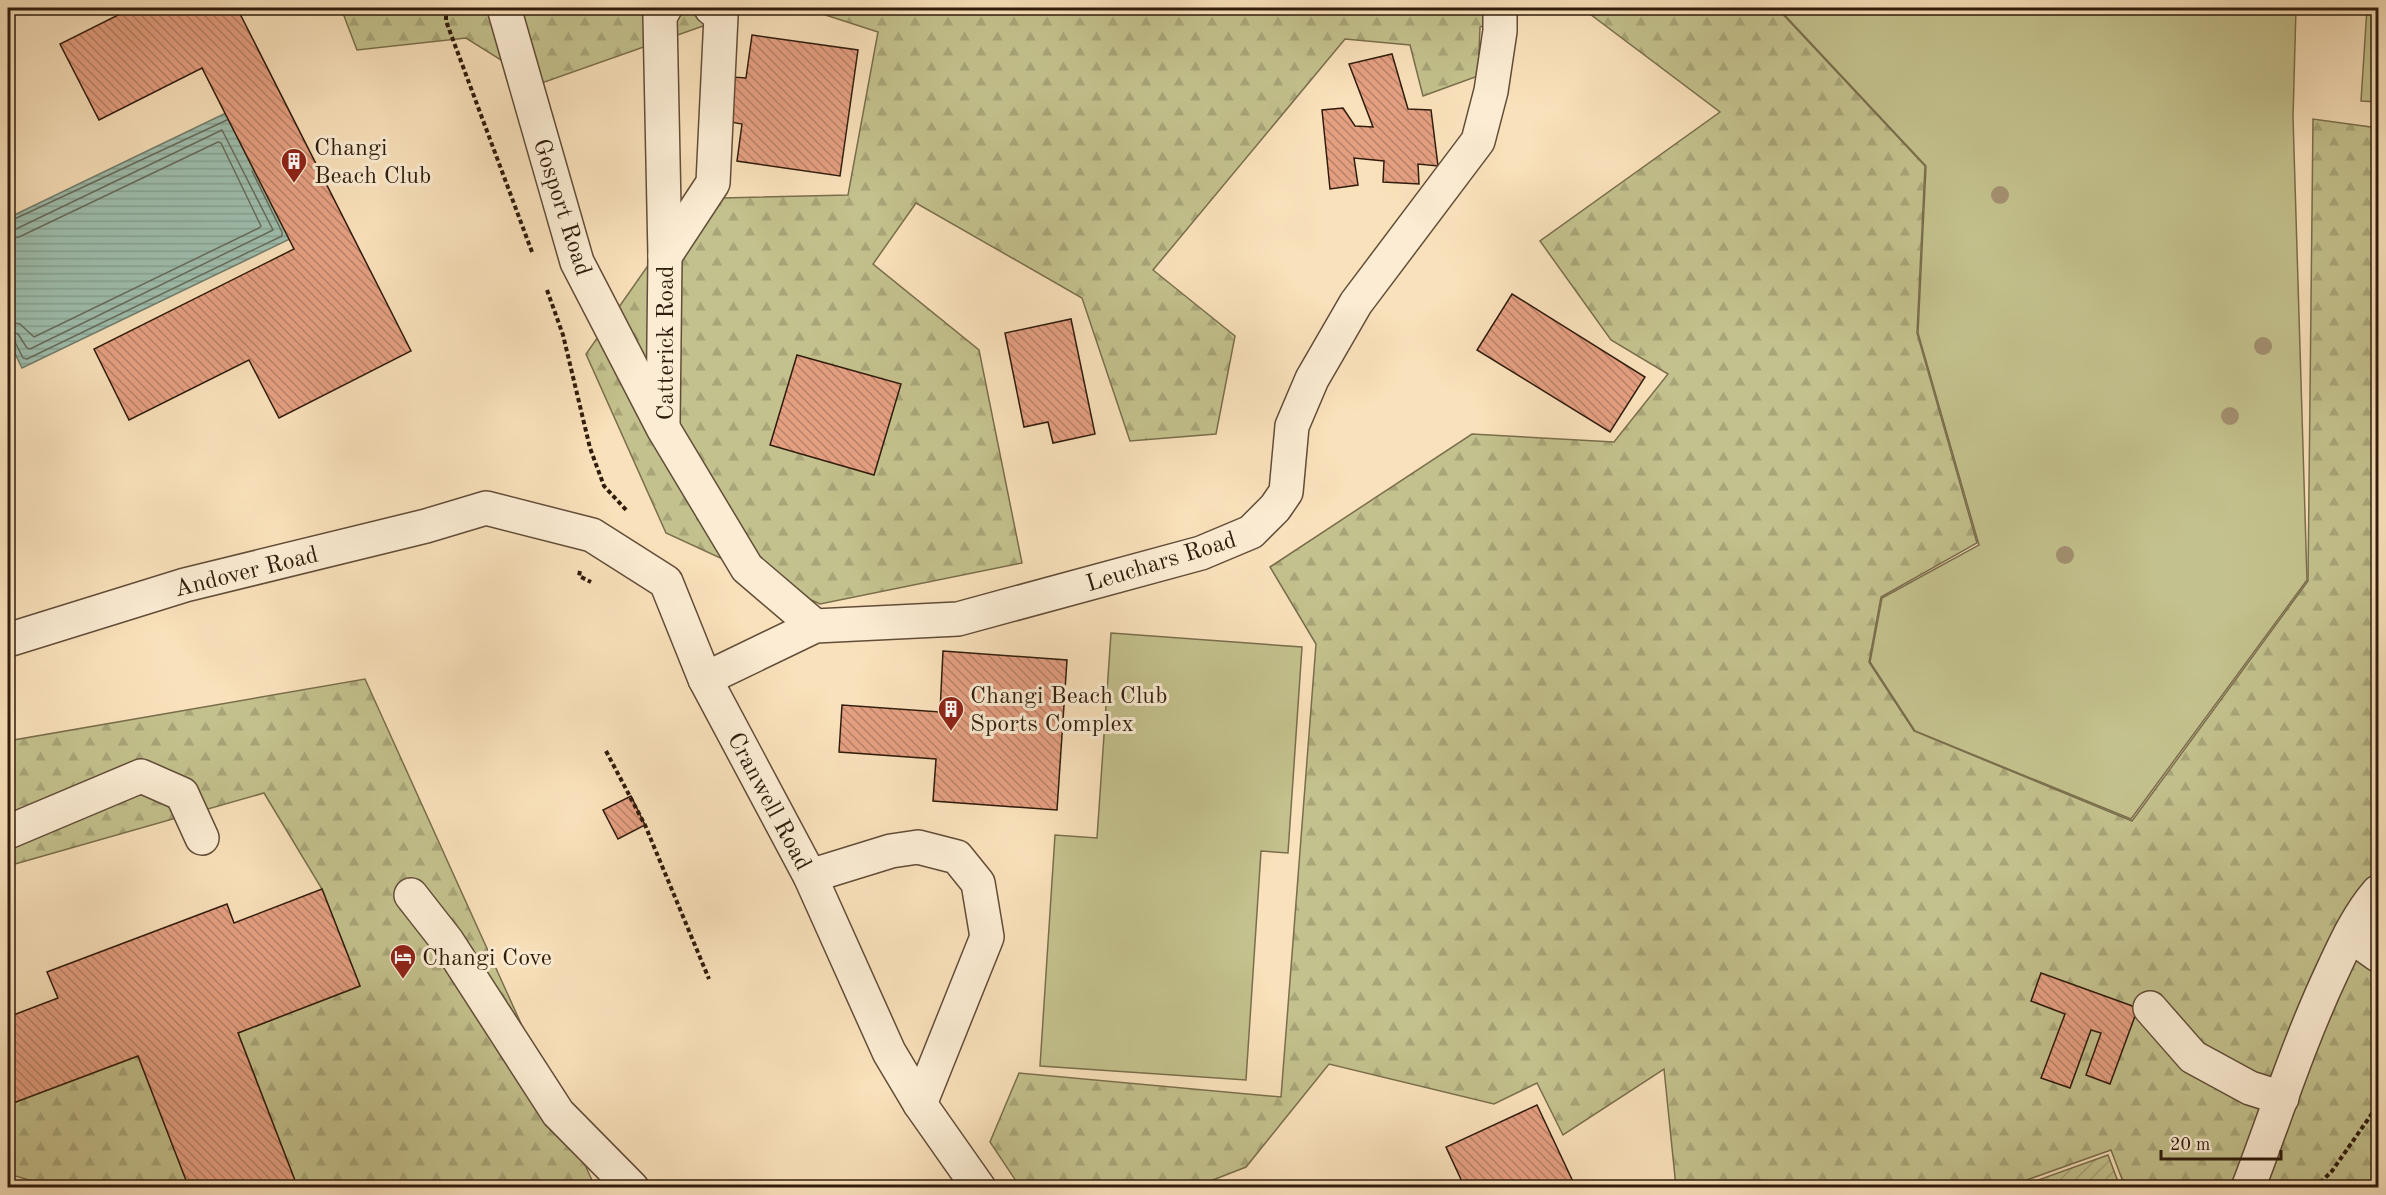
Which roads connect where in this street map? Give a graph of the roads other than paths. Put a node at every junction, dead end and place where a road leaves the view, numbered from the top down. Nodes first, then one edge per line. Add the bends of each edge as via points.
1 (504, 8) edge
2 (665, 8) edge
3 (711, 8) edge
4 (1500, 8) edge
5 (665, 256) junction
6 (663, 428) junction
7 (486, 508) joint
8 (815, 626) junction
9 (8, 640) edge
10 (705, 678) junction
11 (8, 832) edge
12 (202, 838) dead end
13 (810, 876) junction
14 (2379, 892) edge
15 (411, 895) dead end
16 (2350, 935) junction
17 (2379, 955) edge
18 (2150, 1008) dead end
19 (2282, 1098) junction
20 (920, 1104) junction
21 (632, 1188) edge
22 (979, 1188) edge
23 (2248, 1188) edge

1 - 6 street, Gosport Road via 577,262
2 - 5 street, Catterick Road via 660,17
3 - 5 street via 721,16 713,183
4 - 8 street, Leuchars Road via 1491,91 1478,141 1356,303 1312,379 1292,426 1286,492 1251,532 1201,553 958,619
5 - 6 street, Catterick Road
6 - 8 street, Catterick Road via 747,568
7 - 9 street, Andover Road via 185,585
7 - 10 street, Cranwell Road via 592,535 666,582
8 - 10 street, Leuchars Road
10 - 13 street, Cranwell Road
11 - 12 street via 141,776 182,794
13 - 20 street, Cranwell Road via 889,1052
13 - 20 street via 891,851 918,847 957,857 978,883 987,937
14 - 16 street
15 - 21 street via 447,941 558,1113
16 - 17 street
16 - 19 street via 2309,1022
18 - 19 street via 2193,1057 2250,1088
19 - 23 street
20 - 22 street, Cranwell Road

